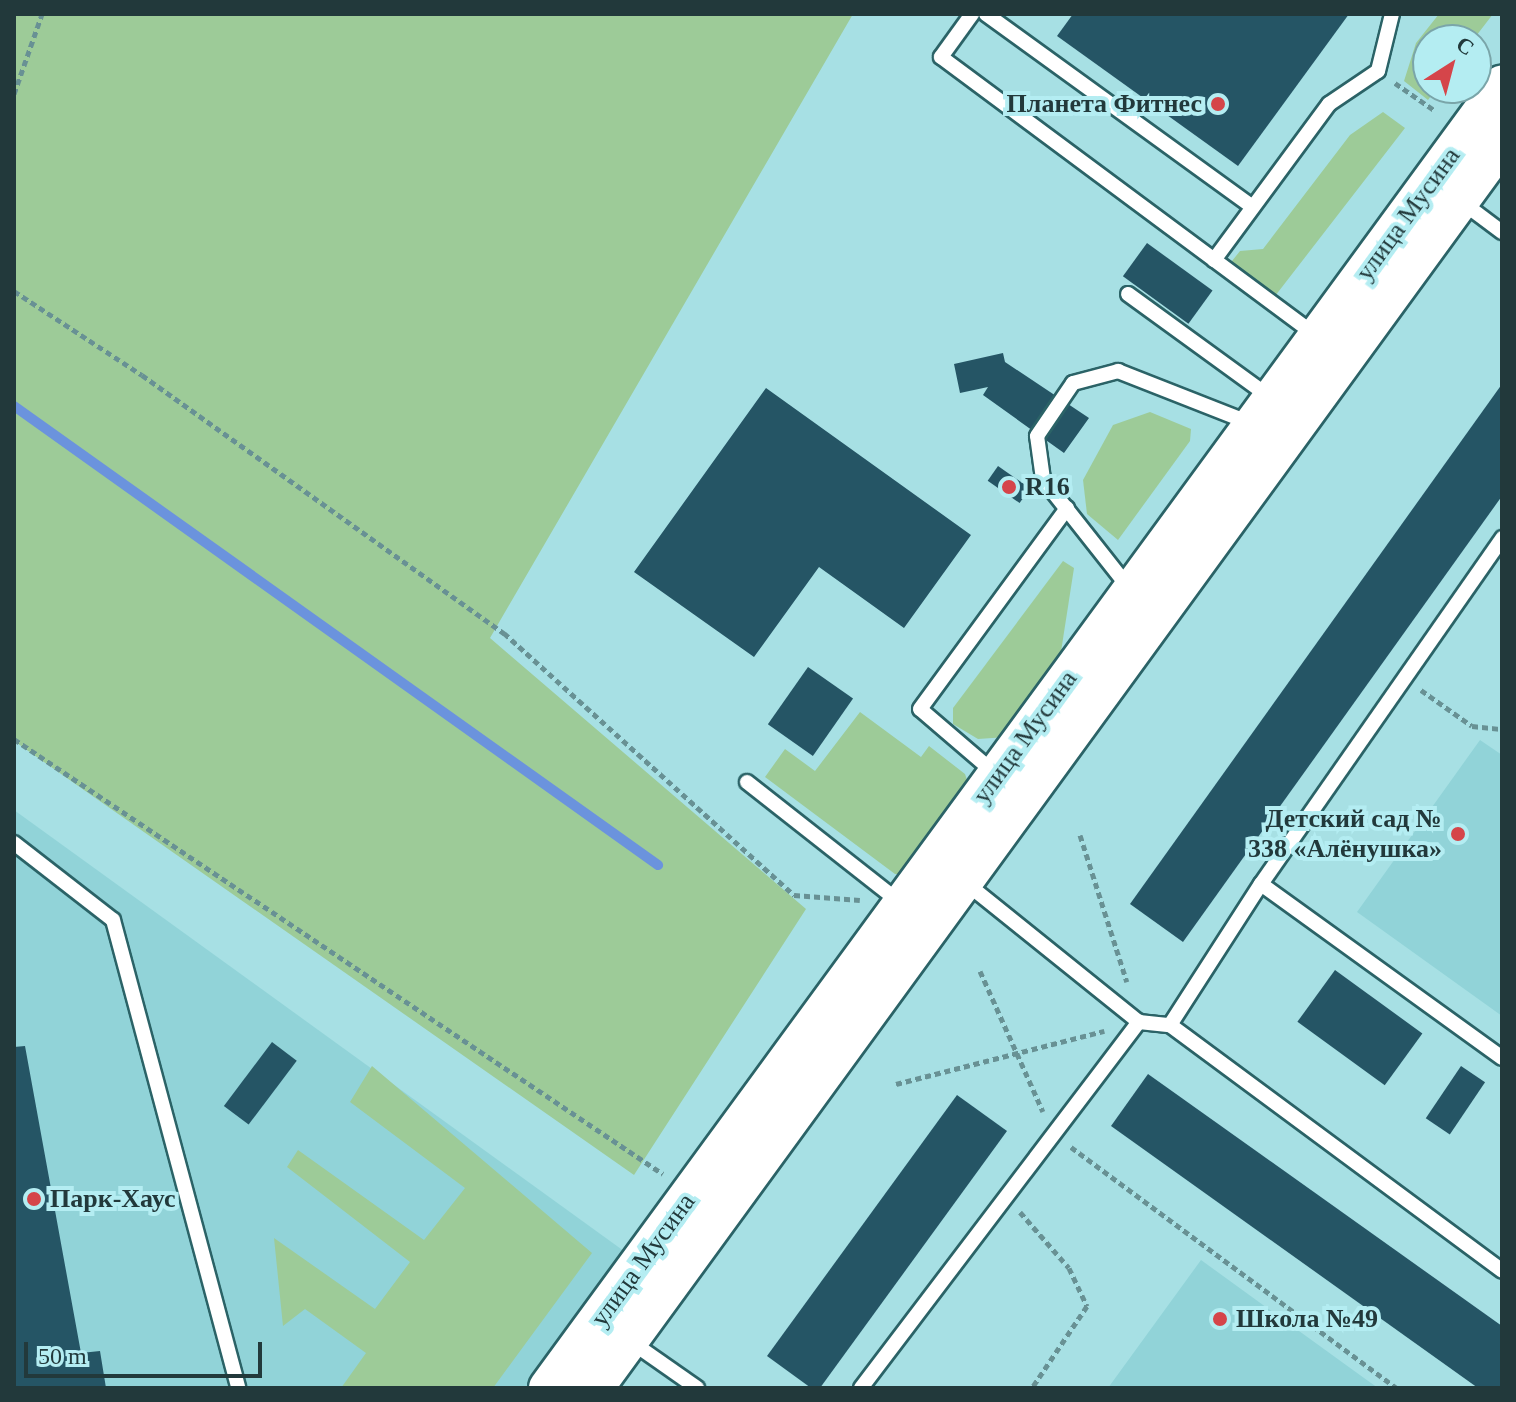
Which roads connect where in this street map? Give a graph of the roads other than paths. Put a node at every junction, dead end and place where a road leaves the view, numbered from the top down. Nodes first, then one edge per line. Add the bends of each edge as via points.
1 (972, 14) edge
2 (986, 14) edge
3 (1392, 14) edge
4 (1502, 86) edge
5 (1502, 141) edge
6 (1446, 190) junction
7 (1253, 207) junction
8 (1502, 232) edge
9 (1214, 260) junction
10 (1128, 294) dead end
11 (1319, 337) junction
12 (1264, 412) junction
13 (1067, 508) junction
14 (1502, 538) edge
15 (1132, 592) junction
16 (997, 775) junction
17 (747, 782) dead end
18 (14, 843) edge
19 (962, 880) junction
20 (1261, 884) junction
21 (884, 902) junction
22 (1139, 1022) junction
23 (1170, 1025) junction
24 (1502, 1058) edge
25 (1502, 1271) edge
26 (627, 1338) junction
27 (238, 1388) edge
28 (549, 1388) edge
29 (593, 1388) edge
30 (697, 1388) edge
31 (861, 1388) edge

1 - 9 lane via 941,57
2 - 7 lane
3 - 7 lane via 1378,71 1329,104
4 - 6 street, улица Мусина
5 - 6 street, улица Мусина
6 - 8 lane
6 - 11 street, улица Мусина
6 - 19 street, улица Мусина
7 - 9 lane
9 - 11 lane
10 - 12 lane
11 - 12 street, улица Мусина
12 - 13 lane via 1118,371 1073,383 1037,436 1043,479
12 - 15 street, улица Мусина
13 - 15 lane
13 - 16 lane via 920,709
14 - 20 lane
15 - 16 street, улица Мусина
16 - 21 street, улица Мусина
17 - 21 lane
18 - 27 lane via 113,920
19 - 22 lane
19 - 26 street, улица Мусина
20 - 23 lane
20 - 24 lane
21 - 28 street, улица Мусина
22 - 23 lane
22 - 31 lane
23 - 25 lane
26 - 29 street, улица Мусина
26 - 30 lane

